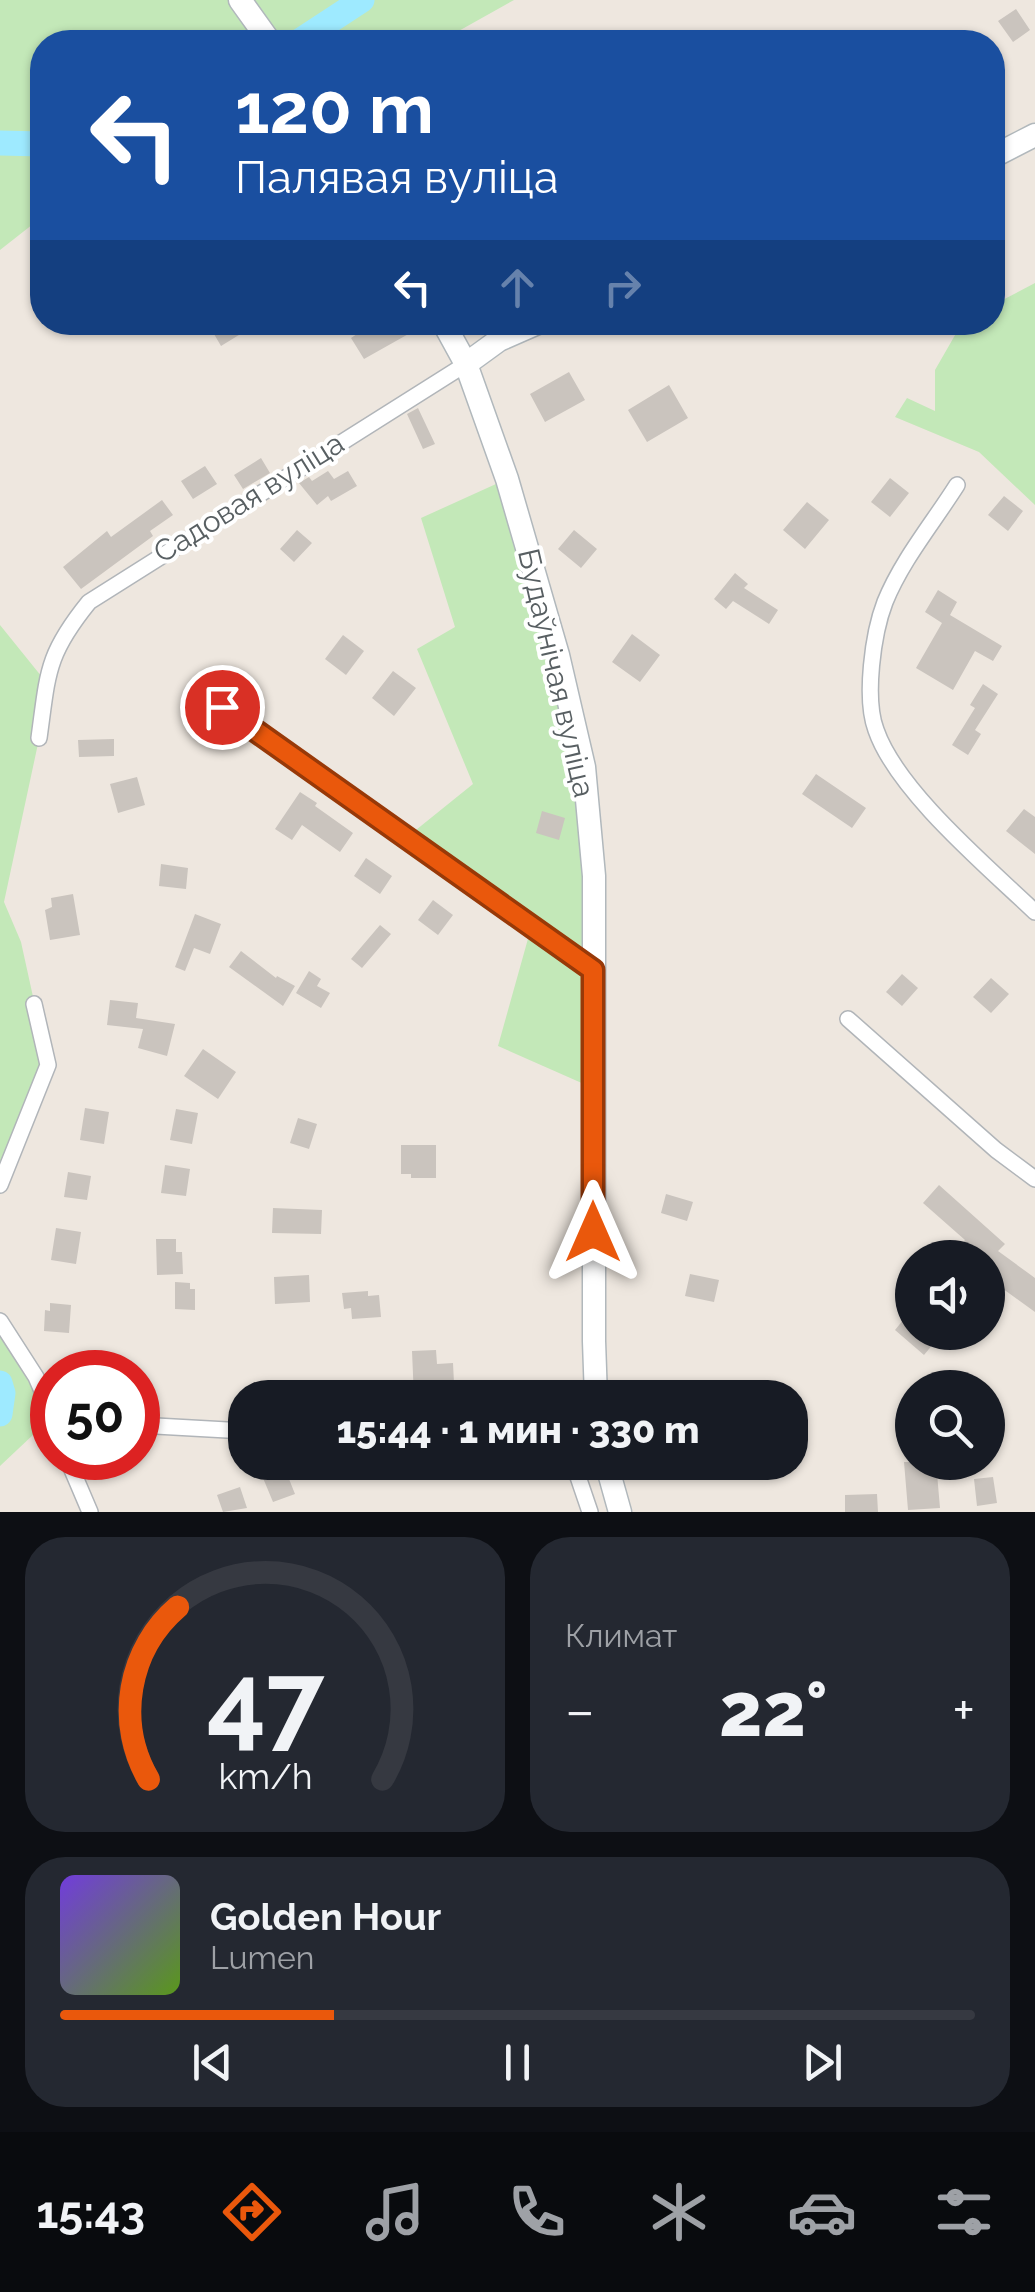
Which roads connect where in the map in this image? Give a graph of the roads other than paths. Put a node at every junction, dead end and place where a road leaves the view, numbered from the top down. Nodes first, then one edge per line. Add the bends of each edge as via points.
1 (240, 0) edge
2 (261, 30) edge
3 (1035, 135) edge
4 (1005, 150) edge
5 (450, 335) edge
6 (511, 335) edge
7 (466, 364) junction
8 (957, 485) dead end
9 (222, 707) dead end
10 (39, 738) dead end
11 (1035, 912) edge
12 (593, 970) junction
13 (34, 1004) dead end
14 (848, 1019) dead end
15 (1035, 1179) edge
16 (0, 1185) edge
17 (0, 1321) edge
18 (30, 1368) edge
19 (595, 1380) edge
20 (160, 1426) edge
21 (228, 1430) edge
22 (76, 1480) edge
23 (579, 1480) edge
24 (611, 1480) edge
25 (90, 1512) edge
26 (590, 1512) edge
27 (620, 1512) edge

1 - 2 main road
3 - 4 main road
5 - 7 main road, Будаўнічая вуліца
6 - 7 main road, Садовая вуліца
7 - 10 street, Садовая вуліца via 89,602 50,661
7 - 12 main road, Будаўнічая вуліца via 507,479 580,749 591,822
8 - 11 street via 884,604 870,685 875,728 929,808
9 - 12 street
12 - 19 main road, Будаўнічая вуліца
13 - 16 street via 48,1066
14 - 15 street
17 - 18 street
20 - 21 street
22 - 25 street
23 - 26 street
24 - 27 main road

